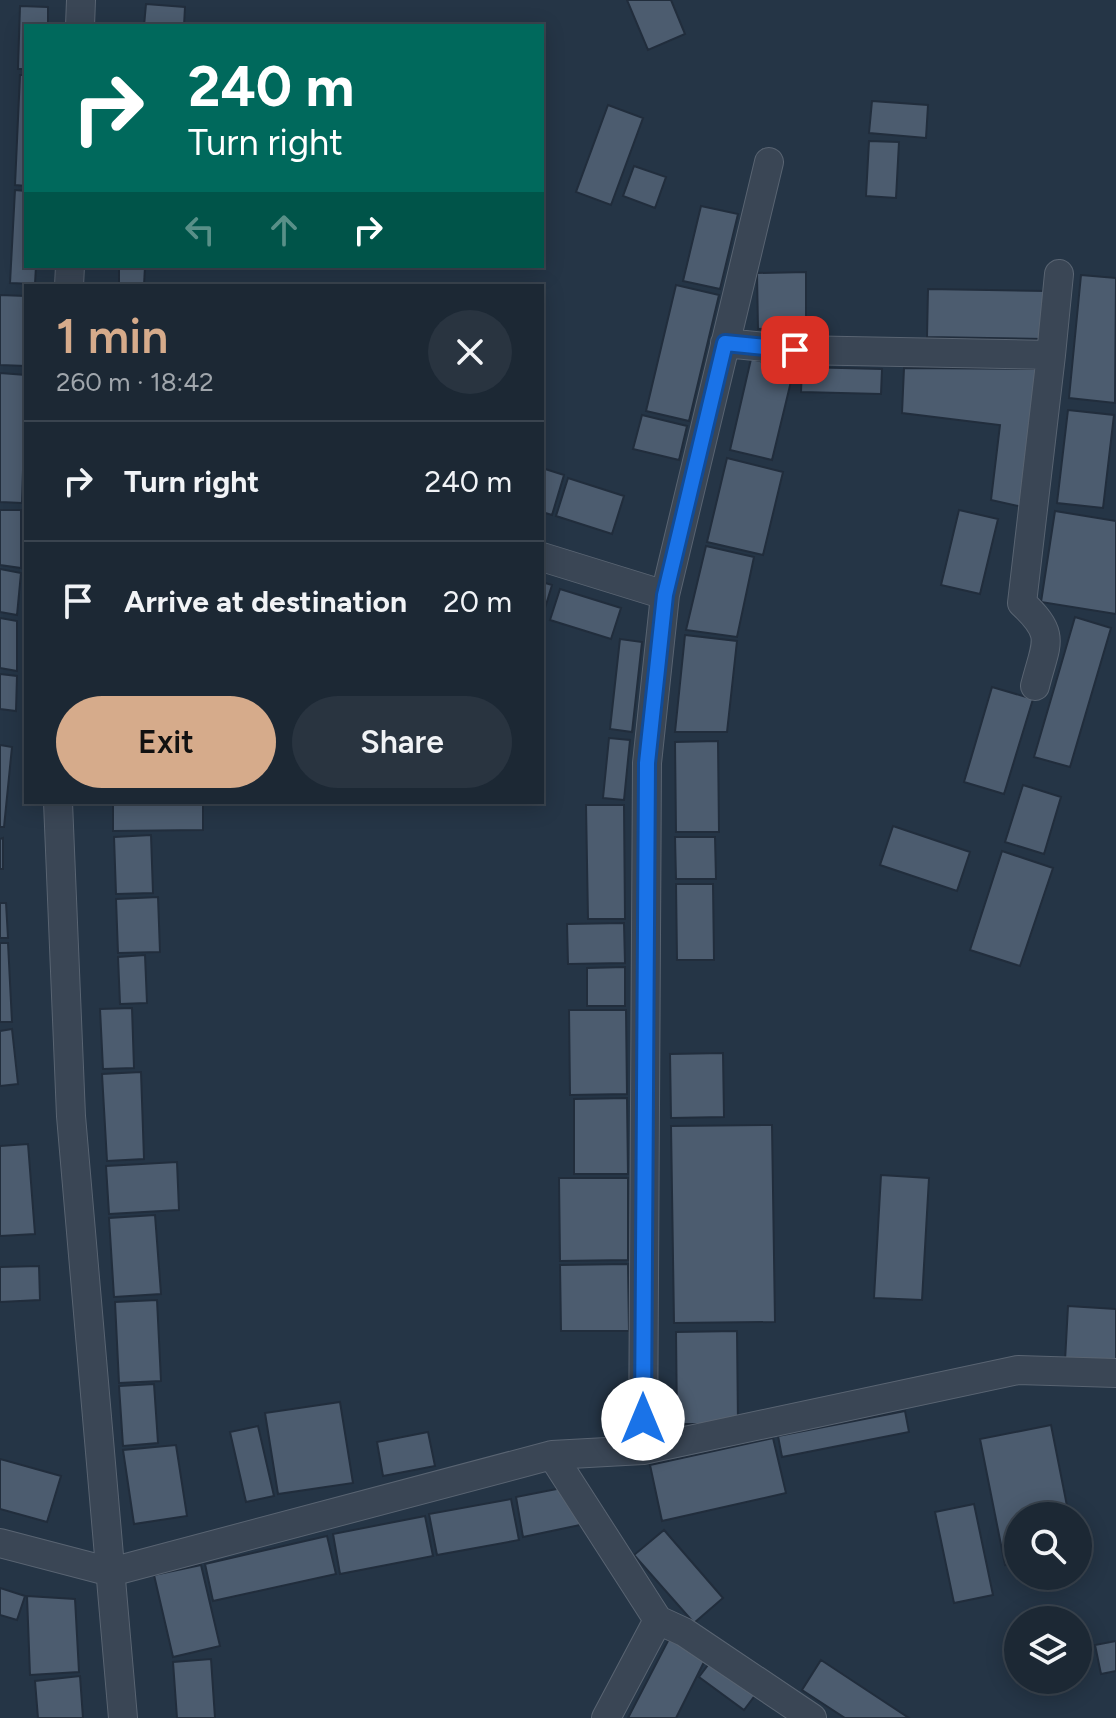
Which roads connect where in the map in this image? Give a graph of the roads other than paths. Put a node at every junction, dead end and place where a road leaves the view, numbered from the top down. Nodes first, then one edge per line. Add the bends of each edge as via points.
1 (81, 0) edge
2 (80, 24) edge
3 (769, 162) dead end
4 (1059, 274) dead end
5 (725, 343) junction
6 (1051, 355) junction
7 (544, 558) edge
8 (665, 595) junction
9 (1035, 686) dead end
10 (58, 804) edge
11 (1116, 1373) edge
12 (643, 1450) junction
13 (552, 1455) junction
14 (0, 1543) edge
15 (111, 1572) junction
16 (658, 1620) junction
17 (123, 1718) edge
18 (606, 1718) edge
19 (812, 1718) edge

1 - 2 street
3 - 5 street
4 - 6 street
5 - 6 street via 795,350
5 - 8 street
6 - 9 street via 1022,603 1044,624 1047,637
7 - 8 street
8 - 12 street via 647,763
10 - 15 street via 71,1116
11 - 12 street via 1018,1370
12 - 13 street
13 - 15 street
13 - 16 street
14 - 15 street
15 - 17 street
16 - 18 street
16 - 19 street

